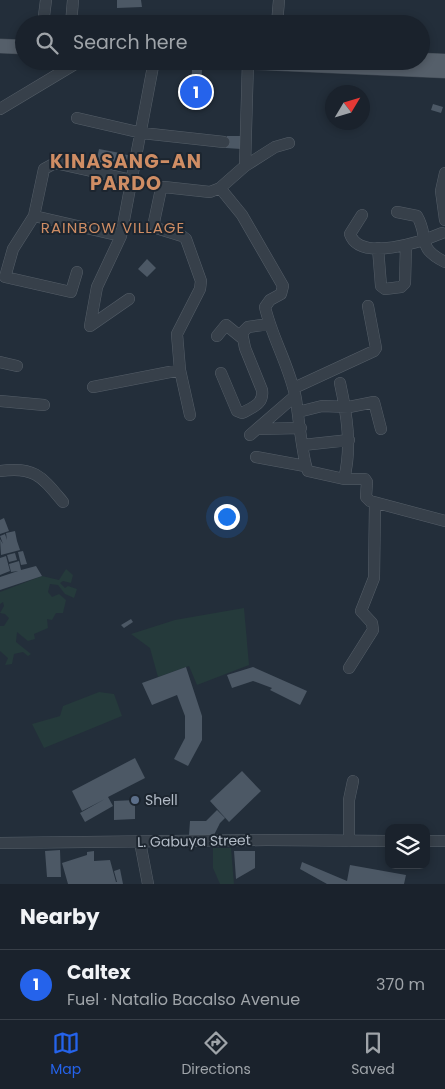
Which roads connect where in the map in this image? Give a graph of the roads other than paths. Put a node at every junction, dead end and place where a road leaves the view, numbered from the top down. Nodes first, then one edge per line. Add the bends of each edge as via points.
1 (46, 0) edge
2 (73, 0) edge
3 (279, 0) edge
4 (44, 15) edge
5 (72, 15) edge
6 (278, 15) edge
7 (0, 46) edge
8 (15, 47) edge
9 (430, 60) edge
10 (445, 61) edge
11 (65, 70) edge
12 (152, 70) edge
13 (248, 70) edge
14 (423, 70) edge
15 (445, 71) edge
16 (0, 109) edge
17 (77, 118) dead end
18 (142, 133) junction
19 (224, 142) dead end
20 (289, 143) dead end
21 (246, 166) junction
22 (445, 173) edge
23 (132, 180) junction
24 (220, 188) junction
25 (397, 212) dead end
26 (362, 215) dead end
27 (34, 216) junction
28 (444, 228) edge
29 (121, 236) junction
30 (423, 241) junction
31 (406, 245) junction
32 (378, 248) junction
33 (445, 262) edge
34 (77, 272) dead end
35 (129, 299) dead end
36 (368, 306) dead end
37 (269, 324) junction
38 (217, 336) dead end
39 (242, 338) junction
40 (0, 362) edge
41 (17, 366) dead end
42 (180, 370) junction
43 (221, 373) dead end
44 (340, 383) dead end
45 (92, 386) dead end
46 (295, 392) junction
47 (0, 401) edge
48 (44, 405) dead end
49 (345, 407) junction
50 (298, 412) junction
51 (190, 415) dead end
52 (301, 428) junction
53 (381, 429) dead end
54 (349, 440) junction
55 (303, 445) junction
56 (256, 457) dead end
57 (305, 466) junction
58 (0, 471) edge
59 (344, 479) junction
60 (63, 502) dead end
61 (375, 503) junction
62 (445, 521) edge
63 (349, 668) dead end
64 (353, 781) dead end
65 (140, 842) junction
66 (350, 842) junction
67 (385, 842) edge
68 (430, 842) edge
69 (445, 842) edge
70 (0, 843) edge
71 (148, 884) edge

1 - 4 street
2 - 5 street
3 - 6 street
7 - 8 main road
9 - 10 main road
11 - 16 street
12 - 18 street
13 - 21 street
14 - 15 main road
17 - 18 street
18 - 19 street
18 - 23 street
20 - 21 street via 275,147
21 - 24 street
22 - 28 street via 441,191
23 - 27 street via 48,165 44,169
23 - 29 street
24 - 37 street via 242,215 283,286 280,294 266,303
24 - 42 street via 210,192 164,187 154,222 156,228 186,239 201,281 177,334
25 - 30 street via 416,216
26 - 32 street via 350,234 364,247
27 - 29 street
27 - 34 street via 13,249 5,277 71,292
28 - 30 street
29 - 35 street via 97,287 90,326
30 - 31 street
30 - 33 street via 428,252
31 - 32 street
31 - 32 street via 405,283 401,287 382,288
36 - 46 street via 374,351
37 - 39 street via 248,327
37 - 46 street
38 - 39 street via 226,325
39 - 43 street via 262,390 260,403 242,413 237,410
40 - 41 street
42 - 45 street
42 - 51 street
44 - 49 street
46 - 50 street
46 - 52 street via 253,432
47 - 48 street
49 - 50 street via 334,405
49 - 53 street via 374,402
49 - 54 street
50 - 52 street
52 - 55 street
54 - 55 street
54 - 59 street
55 - 57 street
56 - 57 street
57 - 59 street via 308,471
58 - 60 street via 22,469 33,472
59 - 61 street via 365,479 366,497
61 - 62 street
61 - 63 street via 374,578 361,611 372,622 373,630
64 - 66 street via 349,804
65 - 66 street, L. Gabuya Street
65 - 70 street, L. Gabuya Street
65 - 71 street
66 - 67 street, L. Gabuya Street
68 - 69 street

